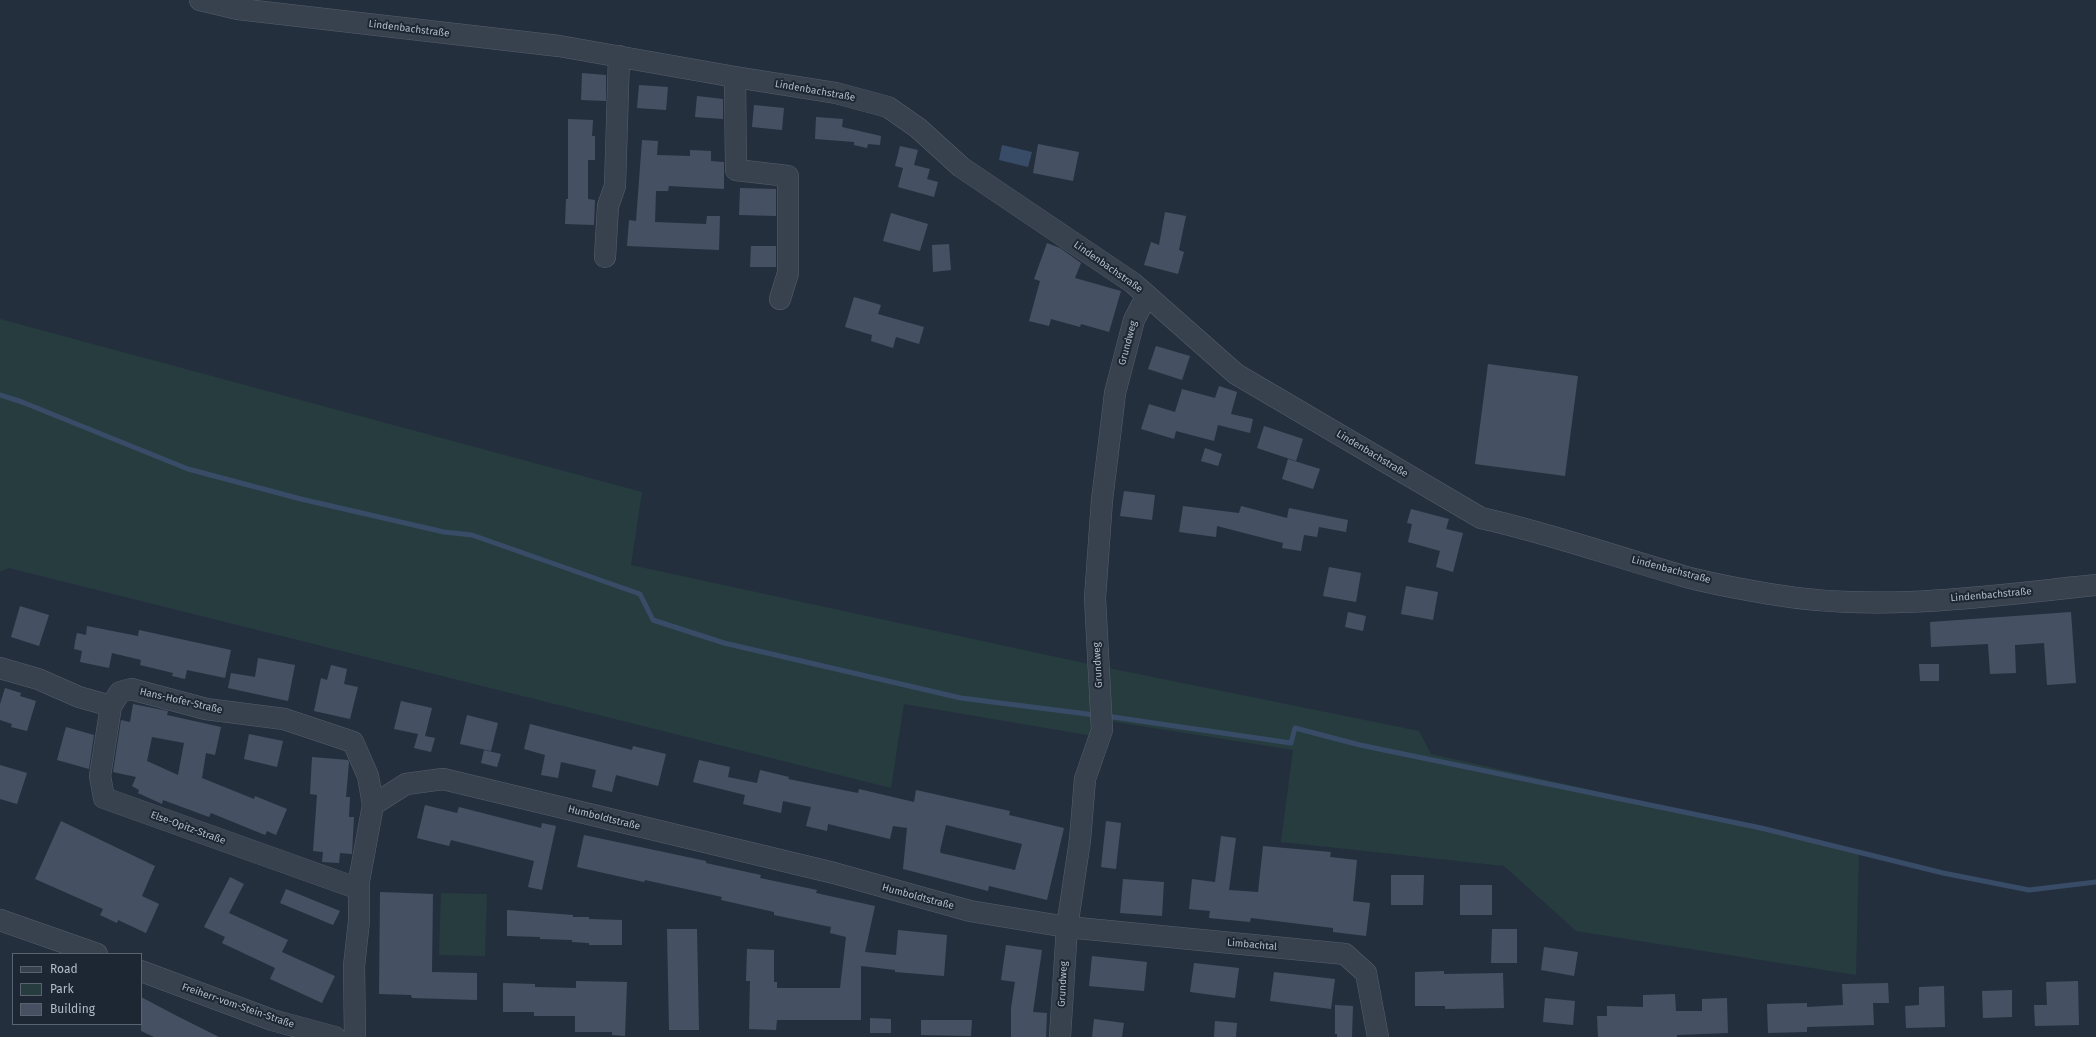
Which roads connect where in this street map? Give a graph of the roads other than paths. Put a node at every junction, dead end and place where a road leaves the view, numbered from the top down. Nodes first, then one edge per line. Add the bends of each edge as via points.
1 (200, 0) edge
2 (618, 56) junction
3 (735, 78) junction
4 (605, 257) dead end
5 (1147, 294) junction
6 (780, 299) dead end
7 (2096, 586) edge
8 (0, 668) edge
9 (111, 706) junction
10 (373, 805) junction
11 (360, 889) junction
12 (0, 920) edge
13 (1066, 928) junction
14 (94, 953) edge
15 (142, 971) edge
16 (334, 1037) edge
17 (355, 1037) edge
18 (1060, 1037) edge
19 (1378, 1037) edge

1 - 2 street, Lindenbachstraße via 238,9 559,46
2 - 3 street, Lindenbachstraße
2 - 4 street via 615,186 608,206
3 - 5 street, Lindenbachstraße via 836,93 888,107 918,128 961,167
3 - 6 street via 736,170 788,176 788,273
5 - 7 street, Lindenbachstraße via 1236,374 1481,518 1521,527 1685,576 1771,594 1846,602 1930,601
5 - 13 street, Grundweg via 1134,320 1115,393 1102,500 1094,598 1102,730 1085,779 1080,840
8 - 9 street
9 - 10 street, Hans-Hofer-Straße via 120,692 131,689 206,709 284,719 353,742 368,776
9 - 11 street, Else-Opitz-Straße via 100,776 104,798
10 - 11 street
10 - 13 street, Humboldtstraße via 406,784 443,779 834,874 970,911
11 - 17 street via 354,966
12 - 14 street
13 - 18 street, Grundweg
13 - 19 street, Limbachtal via 1345,954 1366,973
15 - 16 street, Freiherr-vom-Stein-Straße via 272,1020

